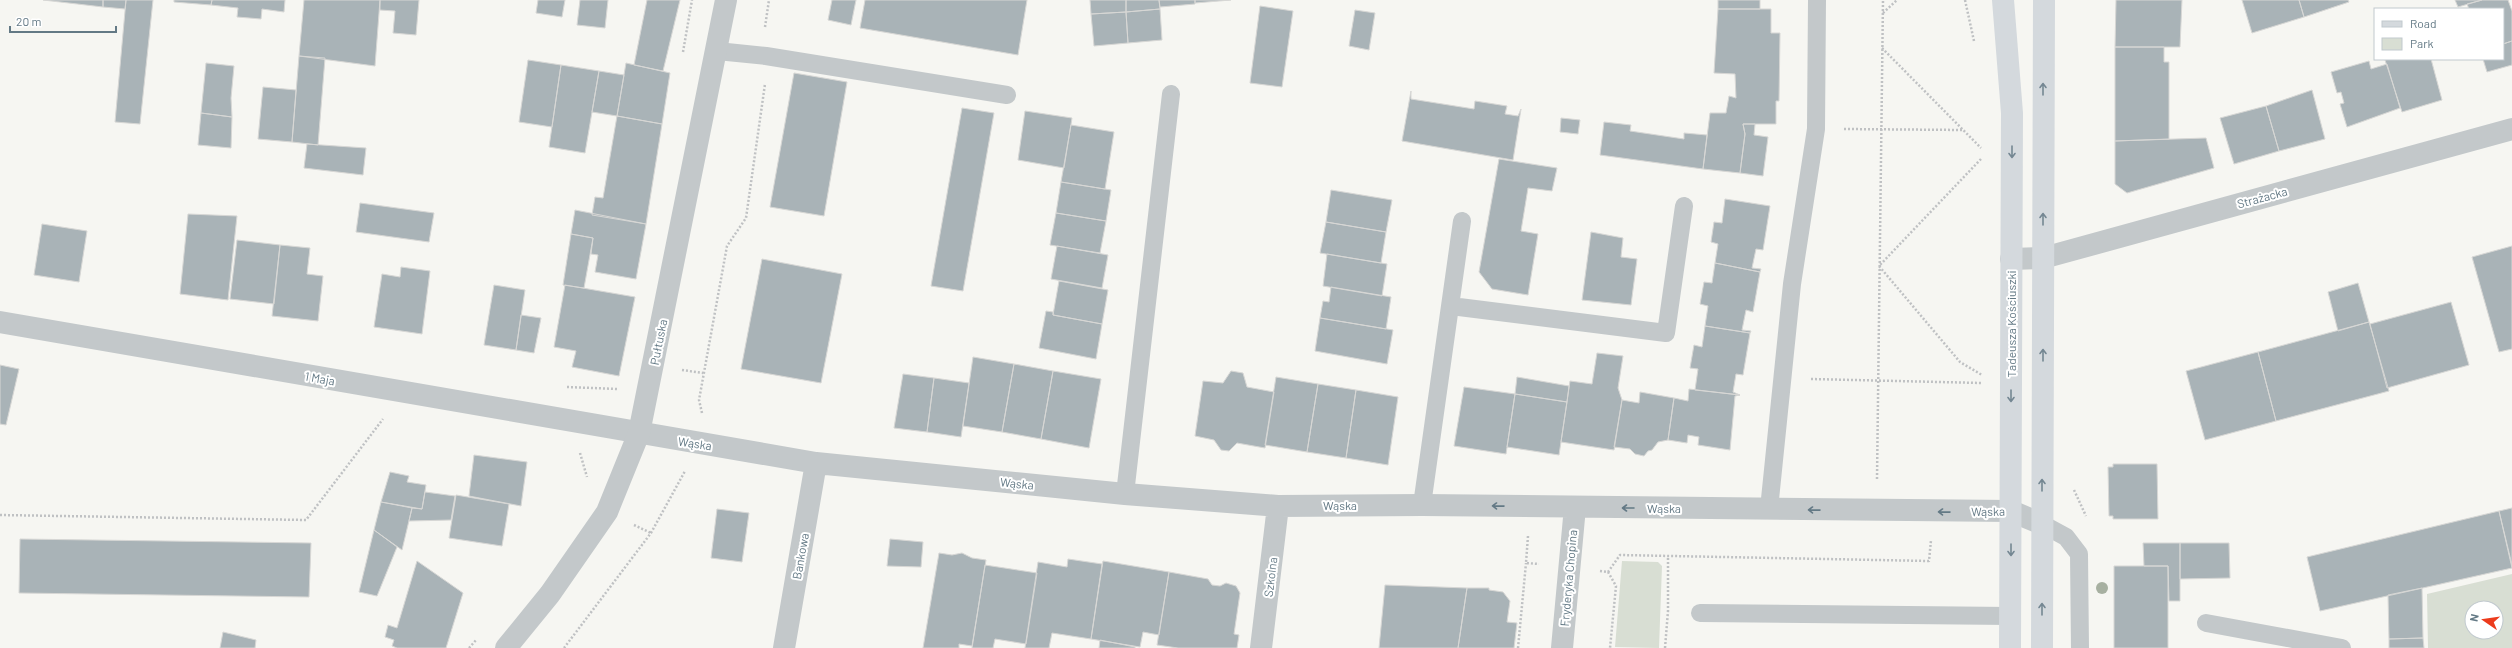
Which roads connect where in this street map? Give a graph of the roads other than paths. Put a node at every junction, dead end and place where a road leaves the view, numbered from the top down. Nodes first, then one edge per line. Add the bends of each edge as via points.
1 (726, 0) edge
2 (1817, 0) edge
3 (2003, 0) edge
4 (2044, 0) edge
5 (717, 50) junction
6 (1171, 94) dead end
7 (1007, 95) dead end
8 (2512, 129) edge
9 (1684, 206) dead end
10 (1462, 221) dead end
11 (2043, 258) junction
12 (2011, 259) junction
13 (1451, 306) junction
14 (0, 322) edge
15 (639, 433) junction
16 (816, 463) junction
17 (1125, 494) junction
18 (1422, 505) junction
19 (1278, 506) junction
20 (1575, 507) junction
21 (1769, 509) junction
22 (2011, 511) junction
23 (2042, 524) junction
24 (1700, 613) dead end
25 (2010, 616) junction
26 (2206, 623) dead end
27 (506, 648) edge
28 (784, 648) edge
29 (1262, 648) edge
30 (1562, 648) edge
31 (2010, 648) edge
32 (2042, 648) edge
33 (2080, 648) edge
34 (2342, 648) edge

1 - 5 street, Pułtuska
2 - 21 lane via 1816,129 1792,284
3 -> 12 main road, Tadeusza Kościuszki via 2012,113
11 -> 4 main road
5 - 7 lane
5 - 15 street, Pułtuska
6 - 17 lane
8 - 11 street, Strażacka
9 - 13 lane via 1666,333
10 - 13 lane
11 - 12 street, Strażacka
23 -> 11 main road
12 -> 22 main road, Tadeusza Kościuszki
13 - 18 lane
14 - 15 street, 1 Maja
15 - 16 street, Wąska
15 - 27 street, Pułtuska via 607,512 550,594
16 - 17 street, Wąska
16 - 28 street, Bankowa
17 - 19 street, Wąska
18 - 19 street, Wąska
20 -> 18 street, Wąska
19 - 29 street, Szkolna
21 -> 20 street, Wąska
20 - 30 street, Fryderyka Chopina
22 -> 21 street, Wąska
22 - 23 street, Wąska
22 -> 25 main road, Tadeusza Kościuszki
32 -> 23 main road
23 - 33 lane via 2066,537 2079,554
24 - 25 lane
25 - 31 main road, Tadeusza Kościuszki
26 - 34 lane

